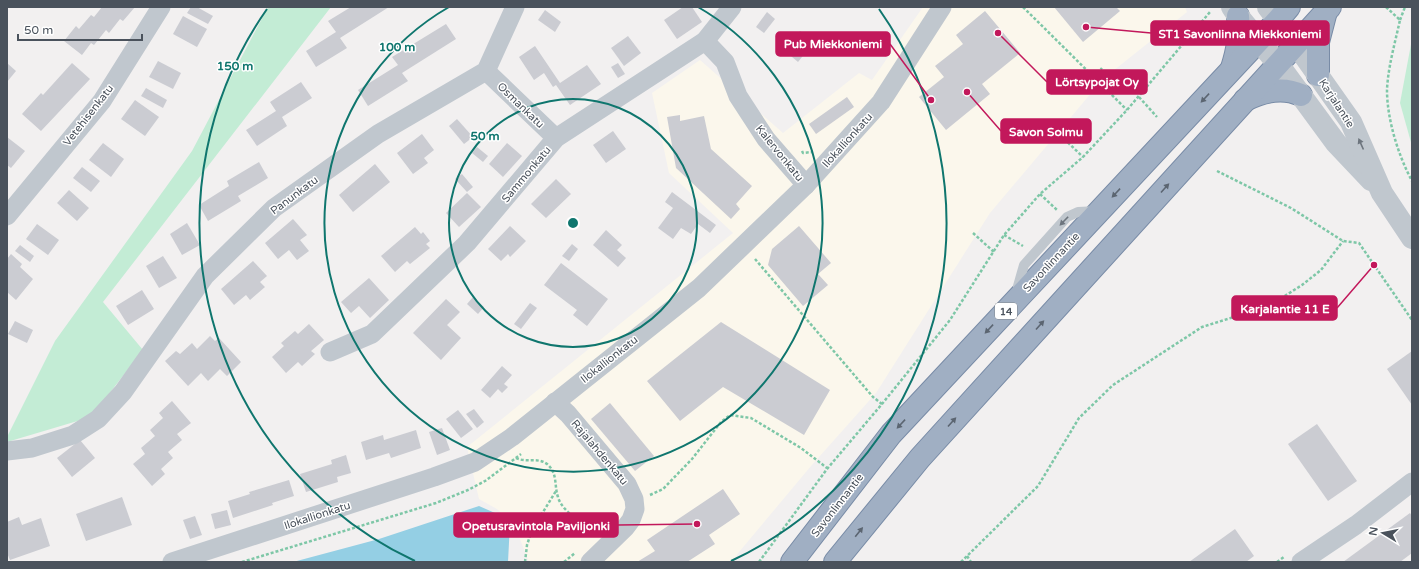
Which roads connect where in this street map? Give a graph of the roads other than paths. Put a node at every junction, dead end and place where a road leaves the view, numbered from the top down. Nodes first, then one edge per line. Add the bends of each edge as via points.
1 (161, 7) edge
2 (515, 7) edge
3 (732, 7) edge
4 (942, 7) edge
5 (1328, 9) edge
6 (1278, 11) edge
7 (1235, 12) edge
8 (705, 41) junction
9 (1259, 41) junction
10 (1296, 44) junction
11 (1278, 64) junction
12 (1232, 70) junction
13 (486, 71) junction
14 (1318, 74) junction
15 (1301, 95) junction
16 (1242, 102) junction
17 (556, 138) junction
18 (806, 185) junction
19 (1382, 193) junction
20 (7, 216) edge
21 (1412, 238) edge
22 (330, 352) dead end
23 (555, 402) junction
24 (7, 452) edge
25 (1412, 482) edge
26 (584, 556) edge
27 (172, 562) edge
28 (792, 562) edge
29 (835, 562) edge
30 (1301, 562) edge

1 - 20 street, Vetehisenkatu via 102,100
2 - 13 street
3 - 8 street, Sammonkatu
4 - 18 street, Ilokallionkatu via 881,102
5 - 10 highway
5 - 14 highway via 1321,25 1318,42
6 - 9 highway, Savonlinnantie / 14
6 - 10 street, Karjalantie
7 - 9 street, Karjalantie
7 - 12 highway via 1239,36
8 - 17 street, Sammonkatu
8 - 18 street, Kalervonkatu via 725,62 738,96 766,139
9 - 11 street, Karjalantie
9 - 12 highway, Savonlinnantie / 14
10 - 11 highway
10 - 14 street, Karjalantie
11 - 15 street, Karjalantie
11 - 16 highway
12 -> 28 highway, Savonlinnantie / 14 via 891,434
13 - 17 street, Osmankatu
13 - 24 street, Panunkatu via 378,134 274,208 205,276 123,392 98,419 73,435 32,448
19 -> 14 street, Karjalantie via 1351,122
15 - 16 highway via 1287,91 1267,91
15 - 19 street, Karjalantie via 1336,143
29 -> 16 highway via 920,458
17 - 22 street, Sammonkatu via 467,243 372,334
18 - 23 street, Ilokallionkatu via 699,288
19 - 21 street, Karjalantie
23 - 26 street, Rajalahdenkatu via 627,484 634,499 631,520 625,528
23 - 27 street, Ilokallionkatu via 512,437 475,462 434,478
25 - 30 street via 1356,525

